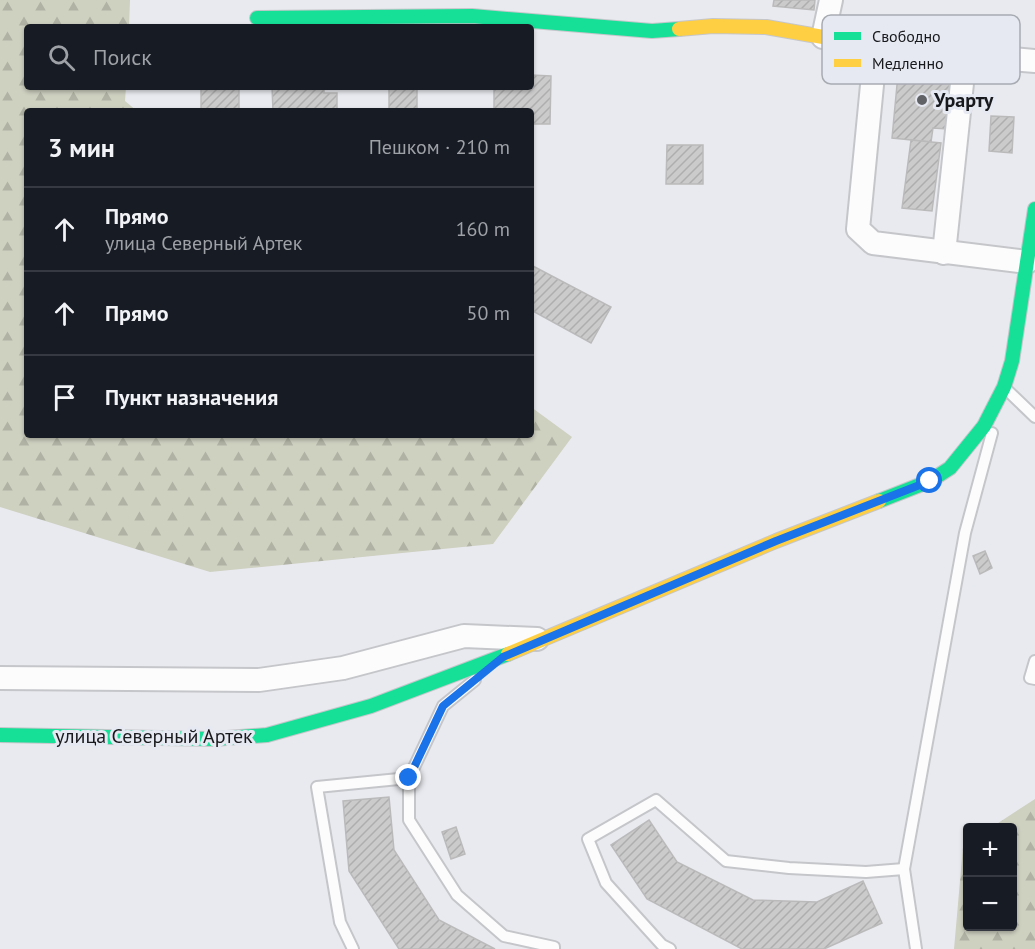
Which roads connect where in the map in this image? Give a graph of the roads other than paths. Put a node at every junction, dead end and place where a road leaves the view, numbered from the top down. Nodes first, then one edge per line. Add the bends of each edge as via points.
1 (831, 0) edge
2 (828, 15) edge
3 (257, 18) dead end
4 (822, 37) edge
5 (1020, 60) edge
6 (1035, 61) edge
7 (872, 84) edge
8 (962, 84) edge
9 (1035, 209) edge
10 (944, 253) junction
11 (1027, 262) junction
12 (1004, 387) junction
13 (1035, 417) edge
14 (544, 639) junction
15 (503, 657) junction
16 (1035, 661) edge
17 (0, 678) edge
18 (1035, 679) edge
19 (0, 735) edge
20 (409, 778) junction
21 (904, 869) junction
22 (353, 949) edge
23 (554, 949) edge
24 (670, 949) edge
25 (916, 949) edge

1 - 2 street
3 - 4 street via 472,15 652,30 766,27
5 - 6 street
7 - 10 street via 858,229 873,243
8 - 10 street
9 - 11 street, улица Северный Артек
10 - 11 street
11 - 12 street, улица Северный Артек via 1012,361
12 - 13 lane
12 - 14 street, улица Северный Артек via 984,426 950,468 930,481
12 - 21 lane via 965,533
14 - 15 street, улица Северный Артек
14 - 17 street, улица Северный Артек via 464,636 343,668 259,680
15 - 19 street, улица Северный Артек via 371,706 267,735 214,739
15 - 20 lane via 443,706
16 - 18 lane via 1030,678
20 - 22 lane via 317,787 340,922
20 - 23 lane via 409,820 456,895 504,936
21 - 24 lane via 866,872 726,861 656,800 588,839 606,883
21 - 25 lane

